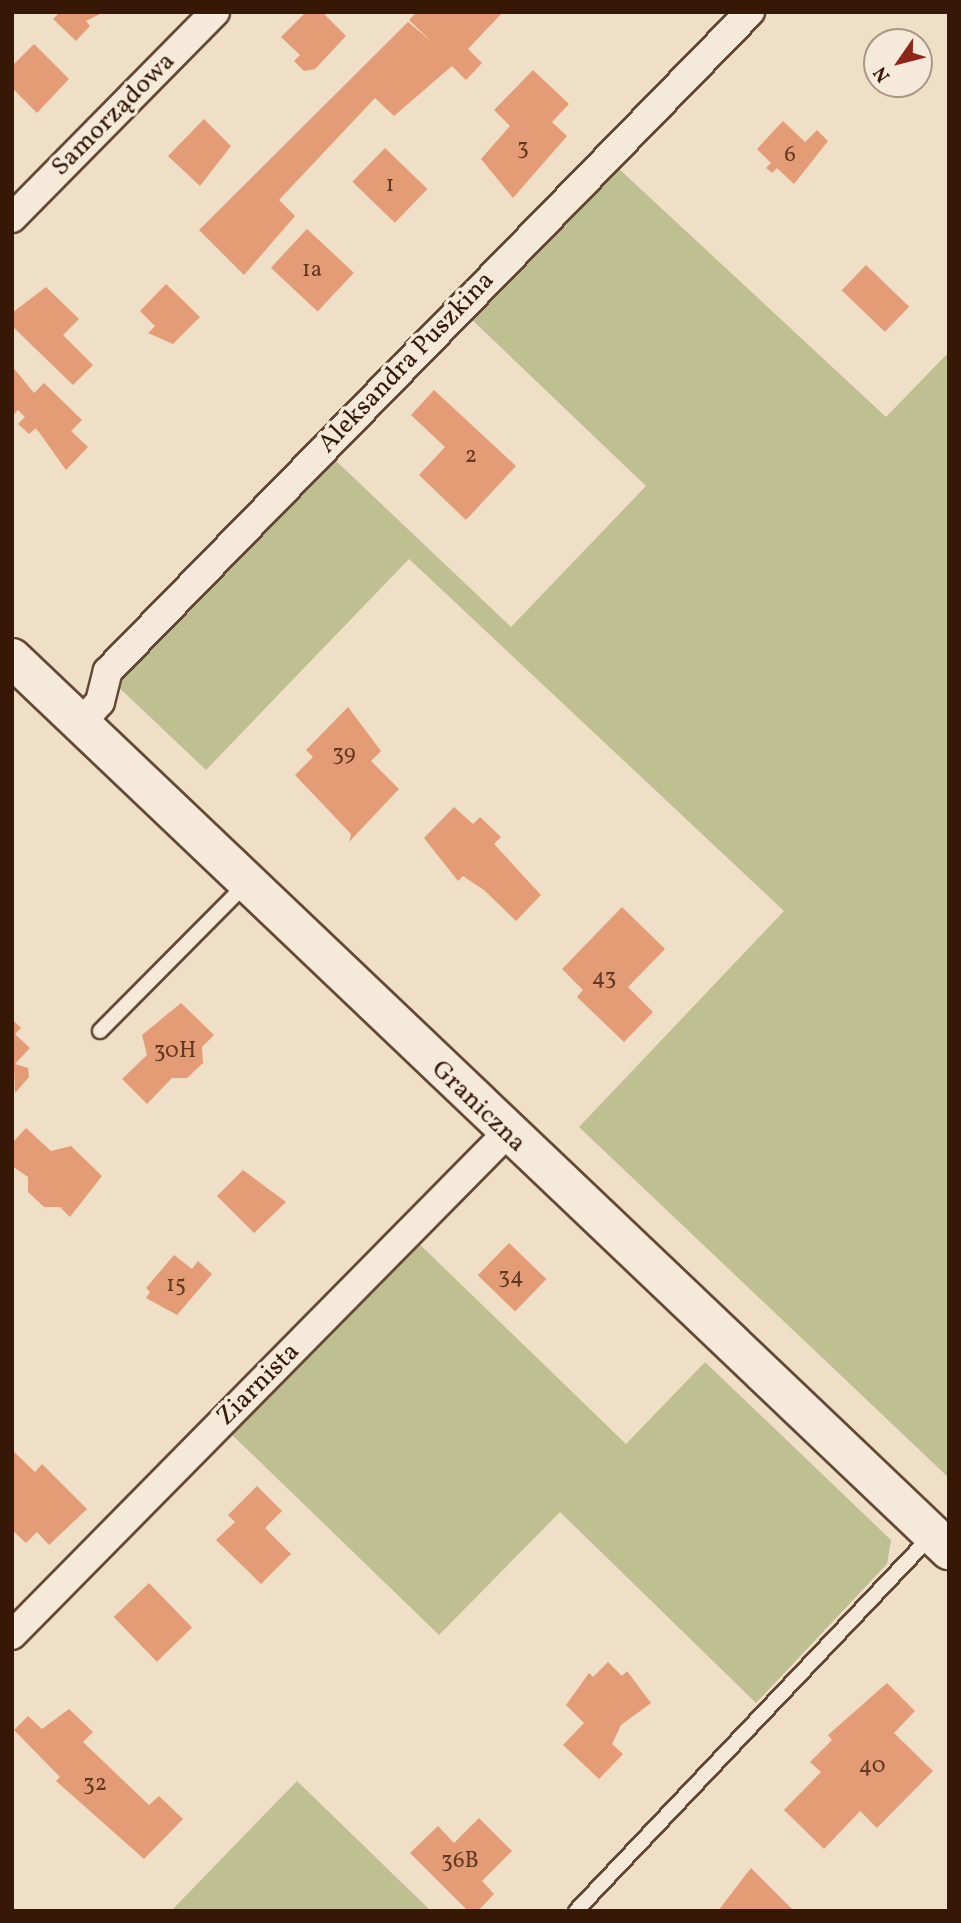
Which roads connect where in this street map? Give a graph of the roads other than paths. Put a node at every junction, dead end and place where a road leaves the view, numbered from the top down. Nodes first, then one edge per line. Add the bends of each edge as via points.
1 (215, 12) edge
2 (750, 12) edge
3 (12, 218) edge
4 (12, 658) edge
5 (81, 723) junction
6 (246, 884) junction
7 (100, 1031) dead end
8 (506, 1134) junction
9 (940, 1543) edge
10 (12, 1635) edge
11 (576, 1911) edge

1 - 3 street, Samorządowa
2 - 5 street, Aleksandra Puszkina via 108,671 100,702
4 - 5 street, Graniczna
5 - 6 street, Graniczna
6 - 7 lane
6 - 8 street, Graniczna
8 - 9 street, Graniczna
8 - 10 street, Ziarnista
9 - 11 lane

